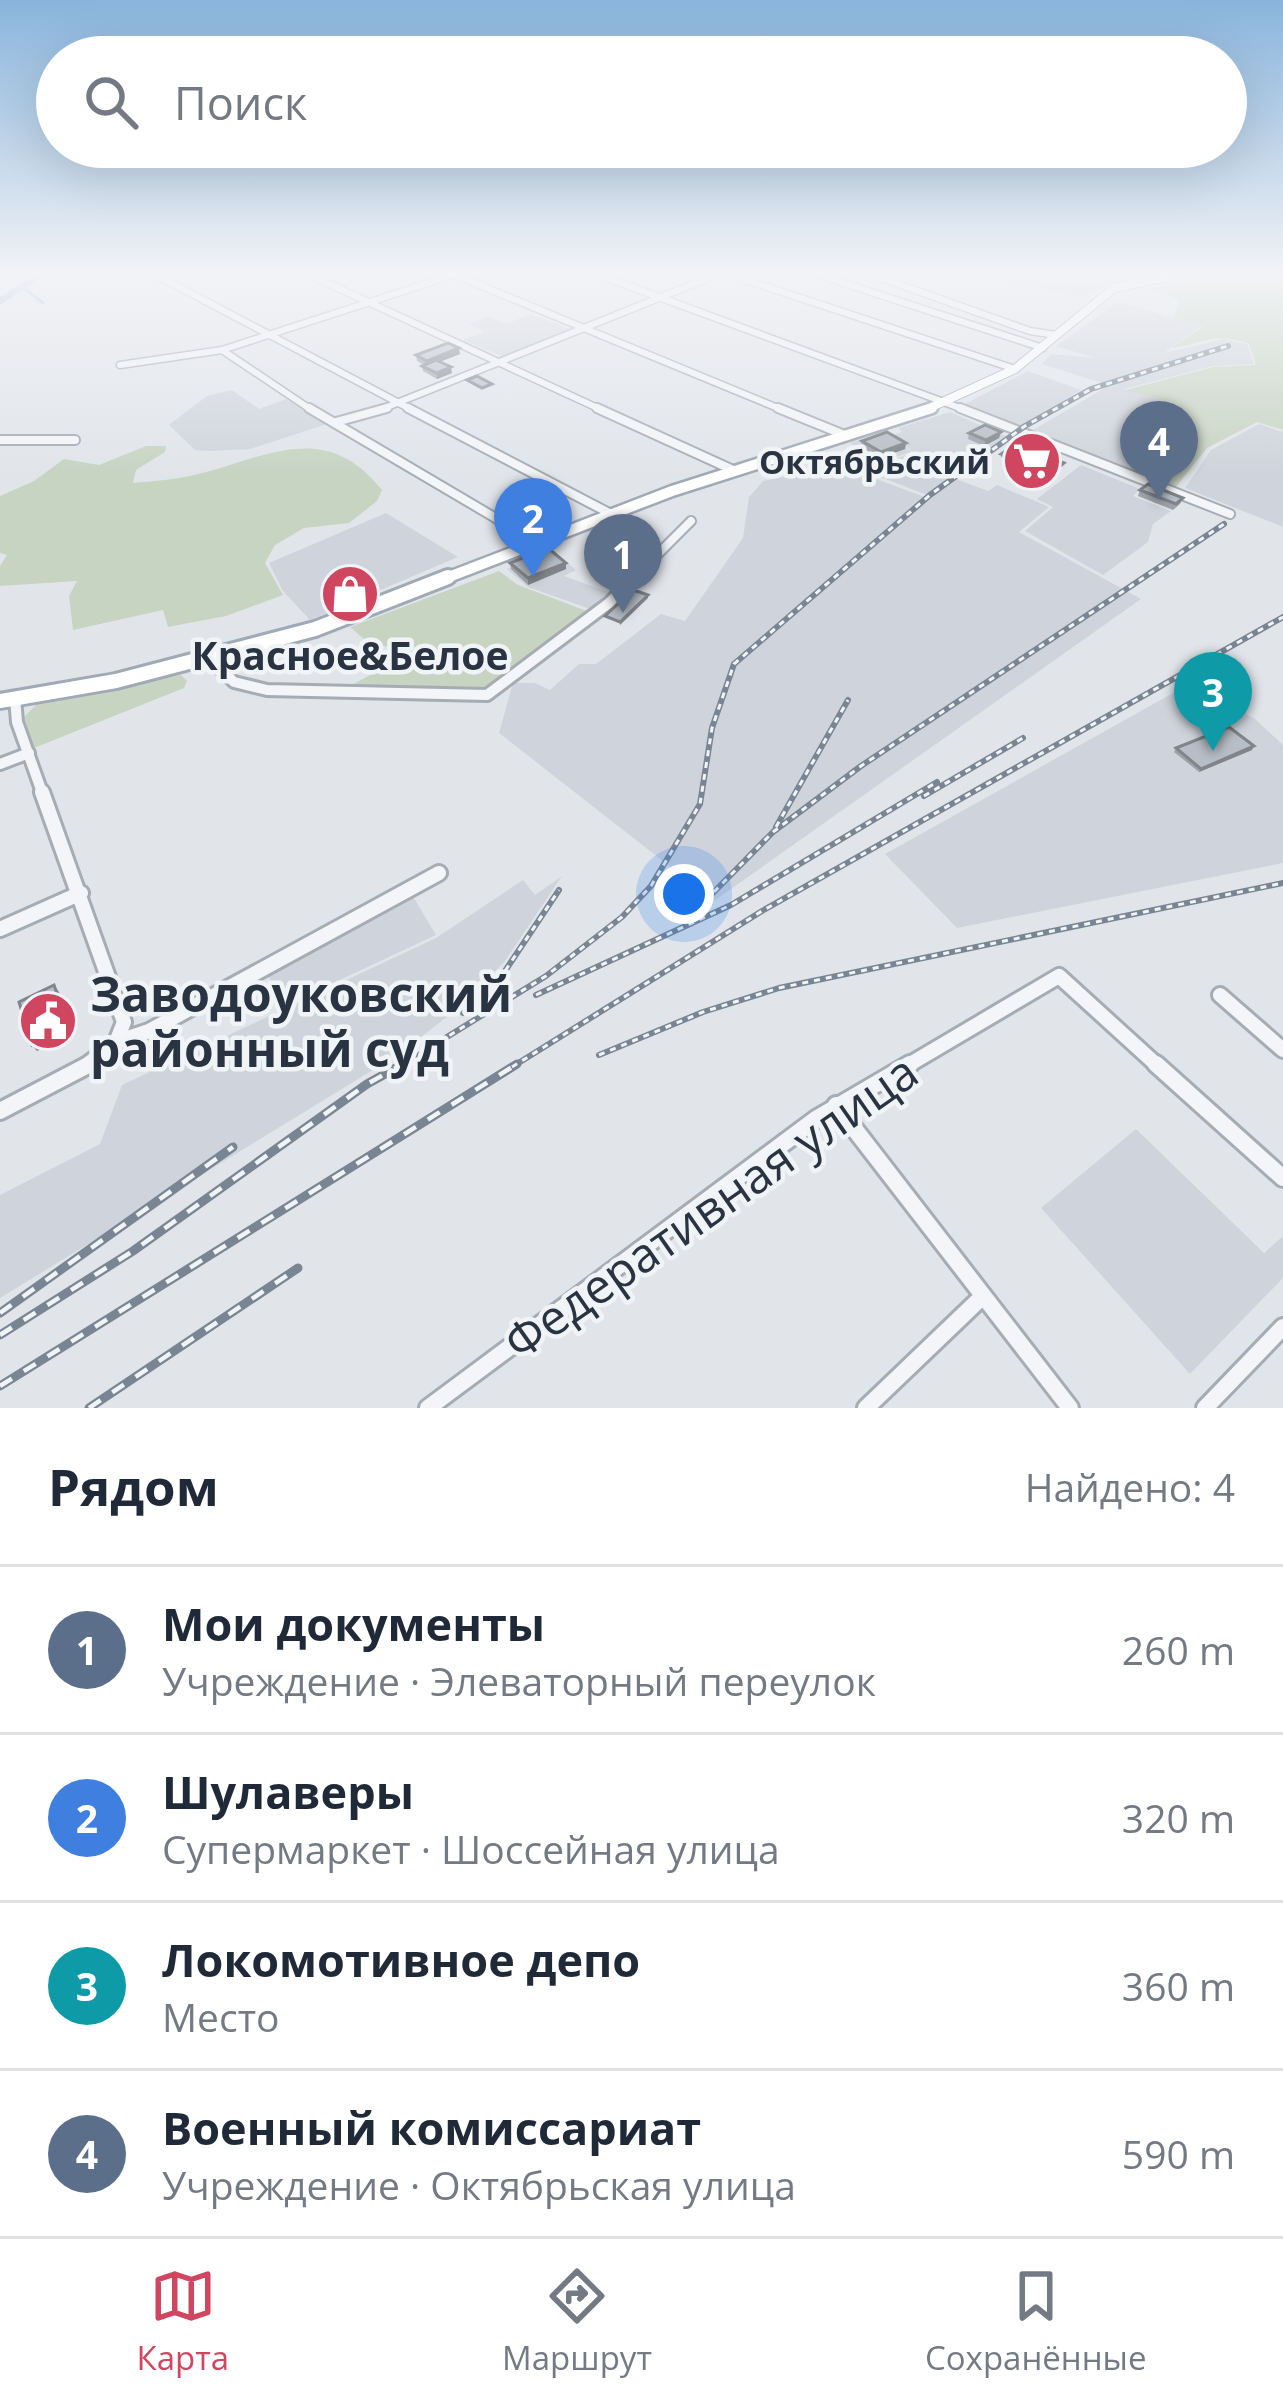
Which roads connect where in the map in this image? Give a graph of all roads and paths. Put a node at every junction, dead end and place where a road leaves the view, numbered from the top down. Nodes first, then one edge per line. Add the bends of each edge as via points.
1 (249, 341) edge
2 (289, 341) edge
3 (454, 341) edge
4 (552, 341) edge
5 (615, 341) edge
6 (778, 341) edge
7 (930, 341) edge
8 (1020, 341) edge
9 (1050, 341) edge
10 (1042, 348) junction
11 (223, 350) junction
12 (499, 362) junction
13 (120, 365) dead end
14 (1015, 369) junction
15 (403, 403) junction
16 (946, 403) junction
17 (336, 422) junction
18 (847, 436) junction
19 (0, 440) edge
20 (75, 440) dead end
21 (733, 470) junction
22 (613, 514) junction
23 (1229, 514) dead end
24 (691, 521) dead end
25 (538, 543) junction
26 (210, 659) junction
27 (7, 700) edge
28 (29, 753) junction
29 (0, 764) edge
30 (439, 874) dead end
31 (81, 893) junction
32 (0, 929) edge
33 (1220, 995) dead end
34 (116, 1042) junction
35 (1283, 1050) edge
36 (836, 1106) junction
37 (0, 1111) edge
38 (1283, 1178) edge
39 (983, 1296) junction
40 (1283, 1327) edge
41 (428, 1408) edge
42 (866, 1408) edge
43 (1070, 1408) edge
44 (1205, 1408) edge

1 - 11 street
2 - 15 street
3 - 12 street
4 - 12 street
5 - 18 street
6 - 16 street
7 - 14 street
8 - 10 street
9 - 10 main road
10 - 14 main road
11 - 13 street
11 - 17 street
12 - 15 street
12 - 21 street
14 - 16 main road
15 - 17 street
15 - 22 street
16 - 18 main road
16 - 23 street
17 - 25 street
18 - 21 main road
19 - 20 street
21 - 22 main road
22 - 25 main road
24 - 26 street via 609,603 487,695 267,690 220,676
25 - 26 main road via 316,629
26 - 27 main road
27 - 28 street
28 - 29 street
28 - 31 street
30 - 34 street
31 - 32 street
31 - 34 street via 124,1022
33 - 35 street
34 - 37 street
36 - 38 street, Федеративная улица via 1059,976
36 - 39 street
36 - 41 street, Федеративная улица
39 - 42 street
39 - 43 street
40 - 44 street

